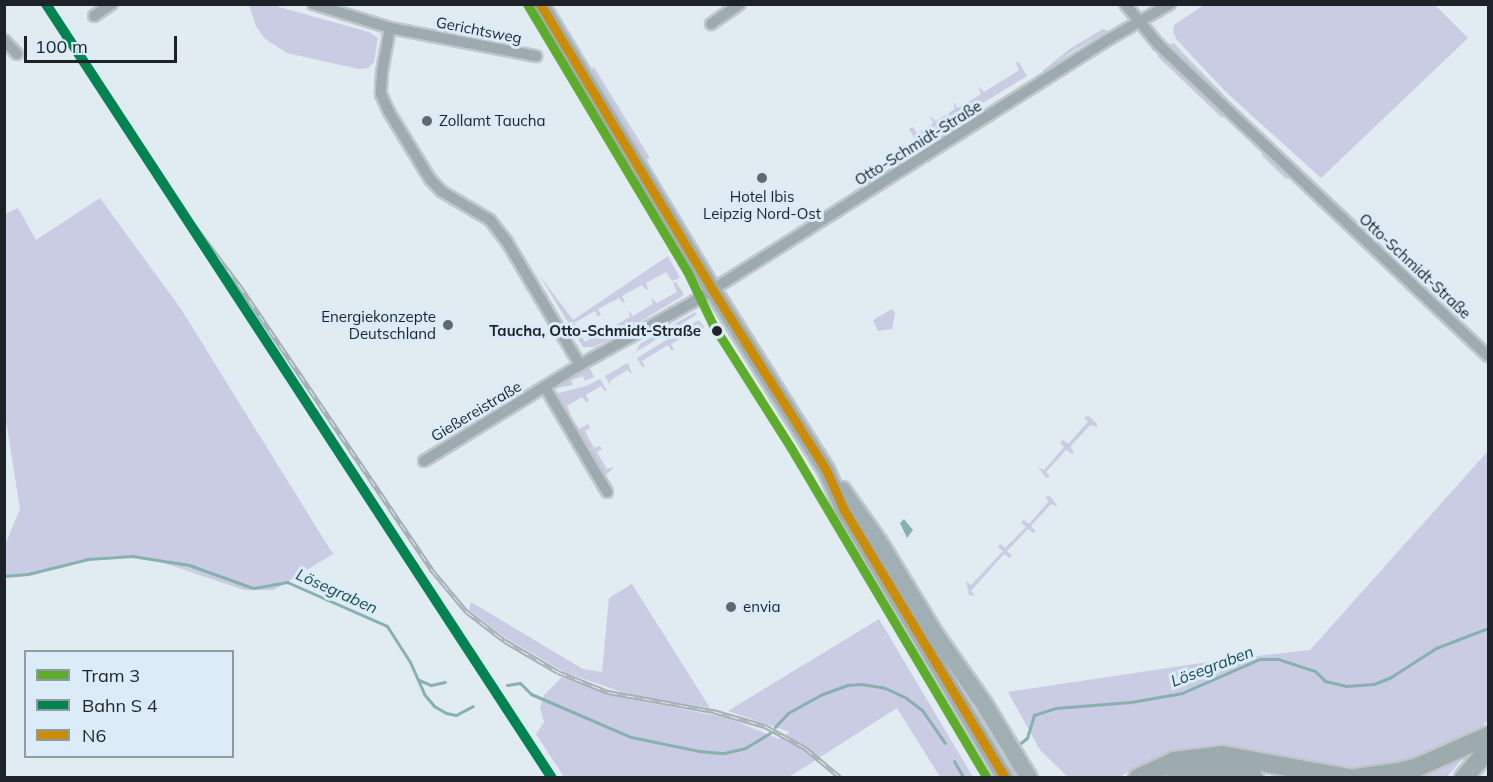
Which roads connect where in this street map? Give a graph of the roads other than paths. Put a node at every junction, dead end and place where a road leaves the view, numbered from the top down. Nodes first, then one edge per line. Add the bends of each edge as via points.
1 (112, 4) edge
2 (313, 4) edge
3 (540, 4) edge
4 (740, 4) edge
5 (1125, 4) edge
6 (1170, 4) edge
7 (94, 16) dead end
8 (1140, 22) junction
9 (711, 24) dead end
10 (390, 28) junction
11 (4, 40) edge
12 (17, 54) dead end
13 (536, 56) dead end
14 (712, 289) junction
15 (1488, 356) edge
16 (580, 365) junction
17 (545, 387) junction
18 (424, 461) dead end
19 (831, 479) junction
20 (607, 492) dead end
21 (1488, 736) edge
22 (1488, 749) edge
23 (1004, 777) edge
24 (1029, 777) edge
25 (1138, 777) edge
26 (1174, 777) edge
27 (1254, 777) edge
28 (1349, 777) edge
29 (1354, 777) edge
30 (1464, 777) edge

1 - 7 street
2 - 10 street, Gerichtsweg
3 - 14 main road
4 - 9 street
5 - 8 street
6 - 8 street, Otto-Schmidt-Straße
8 - 14 street, Otto-Schmidt-Straße
8 - 15 street, Otto-Schmidt-Straße via 1158,44
10 - 13 street, Gerichtsweg
10 - 16 street via 381,94 389,112 441,191 490,220 507,242
11 - 12 street
14 - 16 street, Otto-Schmidt-Straße
14 - 19 main road
16 - 17 street, Gießereistraße
17 - 18 street, Gießereistraße
17 - 20 street, Gießereistraße
19 - 23 main road via 844,510
19 - 24 main road via 849,496
21 - 29 highway via 1418,767
22 - 30 highway
25 - 28 highway via 1174,761 1222,755
26 - 27 highway via 1222,770

